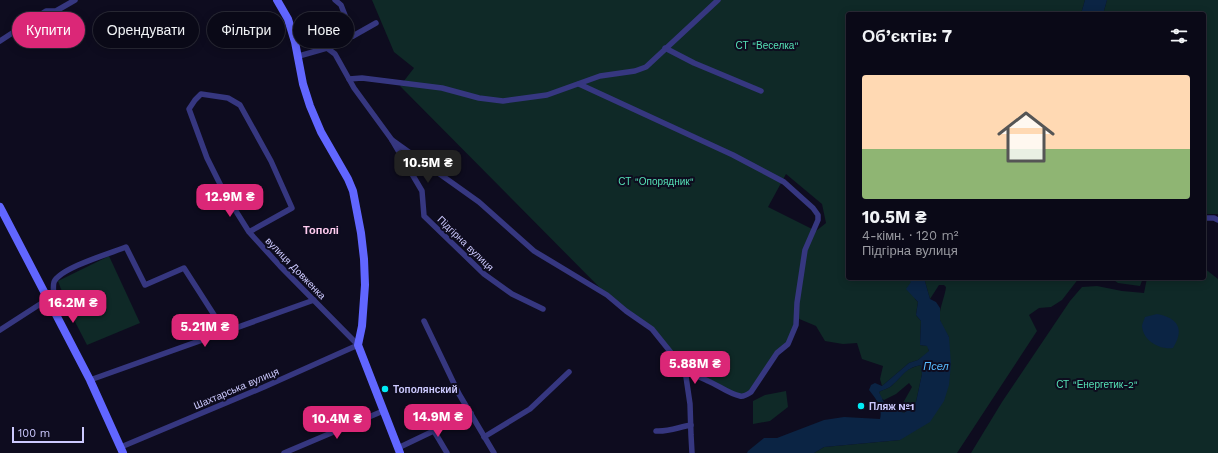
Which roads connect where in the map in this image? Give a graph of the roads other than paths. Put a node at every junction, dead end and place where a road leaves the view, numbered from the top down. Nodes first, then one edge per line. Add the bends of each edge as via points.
1 (75, 0) edge
2 (277, 0) edge
3 (335, 0) edge
4 (718, 0) edge
5 (344, 12) edge
6 (376, 23) dead end
7 (354, 35) edge
8 (0, 41) edge
9 (327, 48) joint
10 (665, 48) junction
11 (299, 56) junction
12 (349, 79) junction
13 (579, 84) junction
14 (761, 91) dead end
15 (392, 140) junction
16 (0, 207) edge
17 (1207, 218) dead end
18 (1218, 220) edge
19 (249, 232) junction
20 (48, 299) junction
21 (314, 300) junction
22 (543, 309) dead end
23 (55, 311) junction
24 (424, 320) dead end
25 (0, 330) edge
26 (225, 332) junction
27 (358, 345) junction
28 (685, 370) junction
29 (569, 372) dead end
30 (90, 380) junction
31 (383, 411) junction
32 (471, 413) junction
33 (691, 425) junction
34 (434, 431) junction
35 (656, 431) dead end
36 (484, 437) junction
37 (122, 450) edge
38 (296, 450) edge
39 (399, 450) edge
40 (284, 453) edge
41 (447, 453) edge
42 (494, 453) edge
43 (692, 453) edge

1 - 8 street via 56,11 46,11
2 - 11 street via 288,19
3 - 5 street
4 - 10 street
6 - 7 street
9 - 11 street
9 - 12 street, Підгірна вулиця via 335,54
10 - 13 street via 646,67 600,76
10 - 14 street
11 - 27 street via 303,84 310,106 321,132 348,179 358,212 365,285
12 - 13 street via 362,78 442,88 479,98 503,101 547,94
12 - 15 street, Підгірна вулиця
13 - 28 street via 733,155 784,182 818,215 805,250 796,326 788,344 777,353 751,392 740,396
15 - 22 street, Підгірна вулиця via 422,191 424,216 484,274 512,294
15 - 28 street via 479,202 534,251 607,296 652,329
16 - 20 street
17 - 18 street
19 - 19 street, вулиця Довженка via 224,192 189,109 201,94 228,98 240,105 271,161 292,208
19 - 21 street, вулиця Довженка
20 - 23 street
20 - 25 street
21 - 26 street
21 - 27 street, вулиця Довженка
23 - 26 street via 54,283 61,274 126,247 144,285 184,268
23 - 30 street
24 - 32 street via 459,394
26 - 30 street
27 - 31 street
27 - 37 street, Шахтарська вулиця
28 - 33 street
29 - 36 street via 530,409
30 - 37 street
31 - 38 street
31 - 39 street
32 - 34 street
32 - 36 street
33 - 35 street via 665,432
33 - 43 street
34 - 39 street
34 - 41 street
36 - 42 street
38 - 40 street

